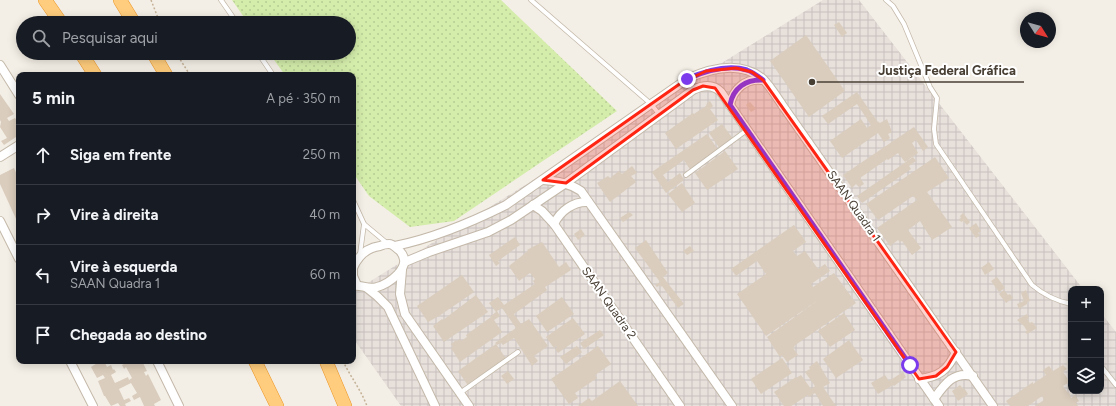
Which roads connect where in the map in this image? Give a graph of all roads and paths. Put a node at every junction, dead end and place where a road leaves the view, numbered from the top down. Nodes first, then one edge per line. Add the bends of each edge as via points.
1 (45, 0) edge
2 (151, 0) edge
3 (221, 0) edge
4 (531, 0) edge
5 (886, 0) edge
6 (122, 3) edge
7 (55, 16) edge
8 (130, 16) edge
9 (157, 16) edge
10 (232, 16) edge
11 (85, 60) edge
12 (156, 60) edge
13 (180, 60) edge
14 (263, 60) edge
15 (0, 65) edge
16 (93, 72) edge
17 (164, 72) edge
18 (188, 72) edge
19 (271, 72) edge
20 (763, 80) junction
21 (16, 90) edge
22 (651, 104) junction
23 (730, 105) junction
24 (660, 114) junction
25 (748, 130) junction
26 (16, 147) edge
27 (0, 157) edge
28 (581, 172) junction
29 (686, 175) dead end
30 (543, 180) junction
31 (566, 183) junction
32 (580, 191) junction
33 (588, 202) junction
34 (532, 205) junction
35 (356, 207) edge
36 (0, 221) edge
37 (364, 224) junction
38 (554, 224) junction
39 (392, 245) junction
40 (16, 253) edge
41 (360, 256) junction
42 (405, 262) junction
43 (356, 263) edge
44 (402, 270) junction
45 (356, 286) edge
46 (367, 288) junction
47 (1068, 304) edge
48 (518, 352) dead end
49 (956, 352) junction
50 (72, 364) edge
51 (158, 364) edge
52 (256, 364) edge
53 (327, 364) edge
54 (344, 364) edge
55 (1104, 370) edge
56 (972, 376) junction
57 (919, 379) junction
58 (1116, 384) edge
59 (460, 393) junction
60 (936, 403) edge
61 (93, 406) edge
62 (179, 406) edge
63 (277, 406) edge
64 (344, 406) edge
65 (367, 406) edge
66 (435, 406) edge
67 (469, 406) edge
68 (680, 406) edge
69 (732, 406) edge
70 (993, 406) edge

1 - 7 highway
2 - 9 path
3 - 10 lane
4 - 22 lane
5 - 47 lane via 904,24 937,98 934,129 936,144 1032,285 1059,302
6 - 8 highway
11 - 16 highway
12 - 17 highway
13 - 18 path
14 - 19 lane
15 - 21 street
20 - 22 street, SAAN Quadra 1 via 746,70 726,68 706,71 681,83
20 - 23 street via 754,79 742,86 732,95
20 - 49 street, SAAN Quadra 1
22 - 24 lane
22 - 30 street, SAAN Quadra 1
23 - 24 street via 719,90 703,86 693,90
23 - 25 street
24 - 28 street
25 - 29 lane
25 - 57 street
26 - 27 street
28 - 31 street
28 - 32 street
30 - 31 street
30 - 39 street, SAAN Quadra 1 via 506,206 477,220 411,243
31 - 32 street
31 - 34 street
32 - 33 street
33 - 38 street via 580,201 567,208
33 - 69 street
34 - 38 street, SAAN Quadra 2
34 - 42 street via 488,232
35 - 37 lane
36 - 40 street
37 - 39 lane
37 - 41 lane
38 - 68 street, SAAN Quadra 2
39 - 41 street via 367,250
39 - 42 street via 403,255
41 - 43 street
42 - 44 street
44 - 46 street via 387,283
44 - 59 street via 400,294 405,314
45 - 46 street
46 - 66 street via 388,307
48 - 59 lane
49 - 56 street, SAAN Quadra 1
49 - 57 street via 942,372
50 - 61 street
51 - 62 street
52 - 63 highway
53 - 64 highway
54 - 65 path
55 - 58 lane
56 - 60 street via 960,375 949,380 943,386
56 - 70 street, SAAN Quadra 1
57 - 60 street
59 - 67 street

